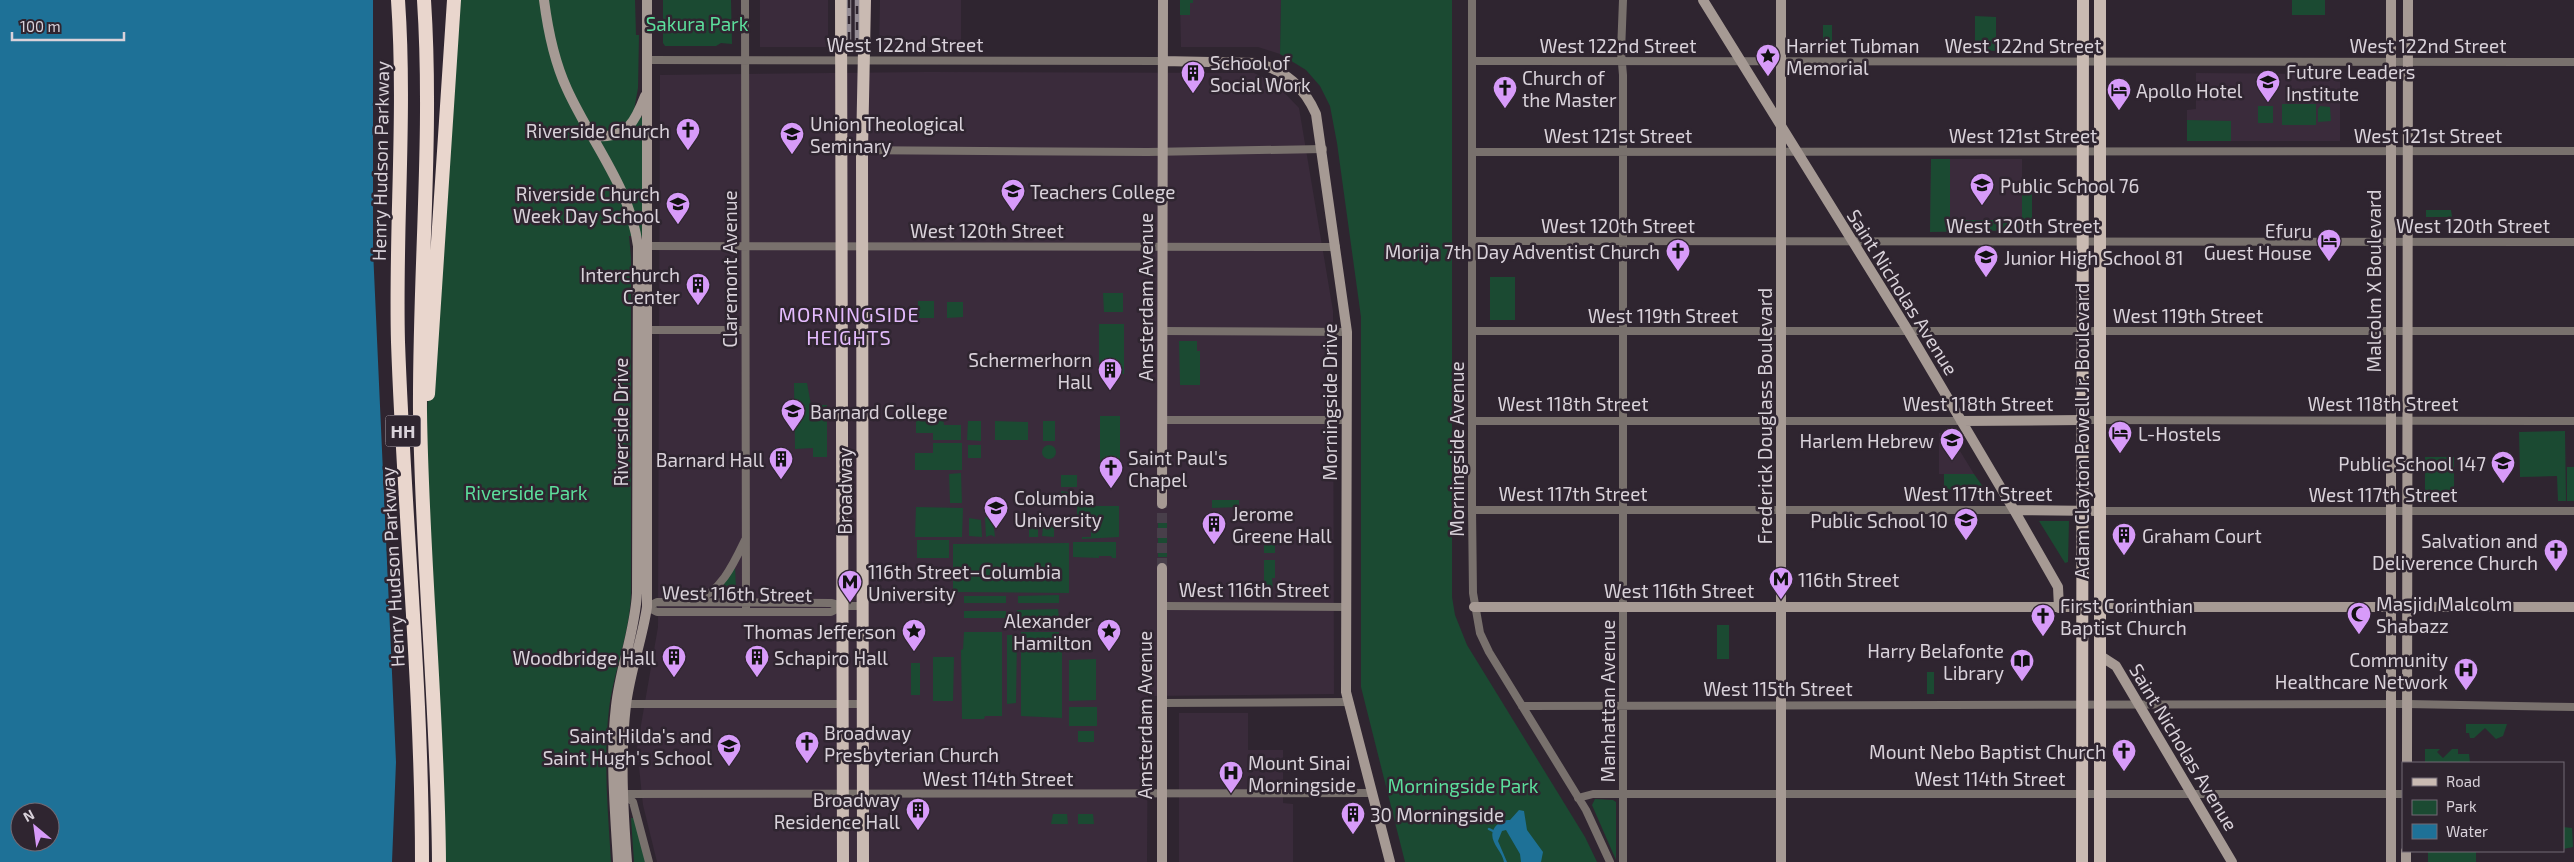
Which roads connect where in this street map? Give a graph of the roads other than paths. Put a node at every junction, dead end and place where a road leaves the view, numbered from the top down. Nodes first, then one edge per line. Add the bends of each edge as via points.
1 (398, 0) edge
2 (424, 0) edge
3 (454, 0) edge
4 (544, 0) edge
5 (647, 0) edge
6 (745, 0) edge
7 (841, 0) edge
8 (865, 0) edge
9 (1163, 0) edge
10 (1472, 0) edge
11 (1623, 0) edge
12 (1703, 0) edge
13 (1781, 0) edge
14 (2083, 0) edge
15 (2100, 0) edge
16 (2391, 0) edge
17 (2408, 0) edge
18 (647, 60) junction
19 (745, 60) junction
20 (841, 61) junction
21 (865, 61) junction
22 (1163, 61) junction
23 (1472, 61) junction
24 (1622, 61) junction
25 (1741, 61) junction
26 (1782, 61) junction
27 (2082, 61) junction
28 (2100, 61) junction
29 (2408, 61) junction
30 (2391, 62) junction
31 (2574, 62) edge
32 (647, 92) junction
33 (587, 127) junction
34 (1782, 127) junction
35 (1323, 149) junction
36 (842, 150) junction
37 (862, 150) junction
38 (1163, 151) junction
39 (1623, 151) junction
40 (1782, 151) junction
41 (1796, 151) junction
42 (2082, 151) junction
43 (2100, 151) junction
44 (2391, 151) junction
45 (2408, 151) junction
46 (2574, 151) edge
47 (1472, 152) junction
48 (1623, 240) junction
49 (1472, 241) junction
50 (1782, 241) junction
51 (1851, 241) junction
52 (2391, 241) junction
53 (2408, 241) junction
54 (2082, 242) junction
55 (2100, 242) junction
56 (2574, 242) edge
57 (642, 246) junction
58 (842, 246) junction
59 (864, 246) junction
60 (1163, 246) junction
61 (1336, 246) junction
62 (745, 247) junction
63 (842, 328) junction
64 (862, 328) junction
65 (647, 330) junction
66 (745, 330) junction
67 (1162, 330) junction
68 (1907, 330) junction
69 (2407, 330) junction
70 (1472, 331) junction
71 (1623, 331) junction
72 (1782, 331) junction
73 (2082, 331) junction
74 (2100, 331) junction
75 (2391, 331) junction
76 (2574, 331) edge
77 (1347, 332) junction
78 (843, 420) junction
79 (862, 420) junction
80 (1162, 420) junction
81 (1346, 420) junction
82 (1782, 420) junction
83 (2082, 420) junction
84 (2100, 420) junction
85 (1472, 421) junction
86 (1623, 421) junction
87 (1961, 421) junction
88 (2390, 421) junction
89 (2407, 421) junction
90 (2574, 421) edge
91 (422, 482) junction
92 (1162, 504) tunnel mouth
93 (1472, 510) junction
94 (2014, 510) junction
95 (1622, 511) junction
96 (1782, 511) junction
97 (2082, 511) junction
98 (2100, 511) junction
99 (2390, 511) junction
100 (2407, 511) junction
101 (2574, 511) edge
102 (746, 538) junction
103 (1162, 568) tunnel mouth
104 (689, 602) junction
105 (746, 602) junction
106 (843, 606) junction
107 (863, 606) junction
108 (1162, 606) junction
109 (1347, 606) junction
110 (2391, 606) junction
111 (2407, 606) junction
112 (642, 607) junction
113 (1474, 607) junction
114 (2574, 607) edge
115 (1623, 608) junction
116 (1781, 608) junction
117 (2059, 608) junction
118 (2082, 608) junction
119 (2100, 608) junction
120 (746, 612) junction
121 (2100, 655) junction
122 (1349, 702) junction
123 (1162, 703) junction
124 (621, 704) junction
125 (842, 704) junction
126 (864, 704) junction
127 (1623, 704) junction
128 (1781, 704) junction
129 (2082, 704) junction
130 (2100, 704) junction
131 (2138, 704) junction
132 (2407, 704) junction
133 (2392, 705) junction
134 (1522, 706) junction
135 (2574, 707) edge
136 (2407, 762) edge
137 (1162, 793) junction
138 (1372, 793) junction
139 (843, 794) junction
140 (863, 794) junction
141 (1623, 794) junction
142 (1781, 794) junction
143 (2082, 794) junction
144 (2100, 794) junction
145 (2192, 794) junction
146 (2391, 794) junction
147 (2402, 794) edge
148 (619, 795) junction
149 (1578, 798) junction
150 (422, 862) edge
151 (439, 862) edge
152 (618, 862) edge
153 (628, 862) edge
154 (649, 862) edge
155 (843, 862) edge
156 (864, 862) edge
157 (1162, 862) edge
158 (1390, 862) edge
159 (1610, 862) edge
160 (1623, 862) edge
161 (1782, 862) edge
162 (2082, 862) edge
163 (2100, 862) edge
164 (2232, 862) edge
165 (2391, 862) edge

1 - 150 highway, Henry Hudson Parkway / HH via 402,70 397,260 399,350 418,707
2 - 91 highway, Henry Hudson Parkway / HH via 428,67 420,322
3 - 91 highway
4 - 33 main road, Riverside Drive via 556,61
5 - 18 main road, Riverside Drive
6 - 19 street, Claremont Avenue
7 - 20 main road, Broadway
8 - 21 main road, Broadway
9 - 22 main road, Amsterdam Avenue
10 - 23 street, Morningside Avenue
11 - 24 street, Manhattan Avenue
12 - 25 main road, Saint Nicholas Avenue
13 - 26 main road, Frederick Douglass Boulevard
14 - 27 main road, Adam Clayton Powell Jr. Boulevard
15 - 28 main road, Adam Clayton Powell Jr. Boulevard
16 - 30 main road, Malcolm X Boulevard
17 - 29 main road, Malcolm X Boulevard
18 - 19 street, West 122nd Street
18 - 32 main road, Riverside Drive
19 - 20 street, West 122nd Street
19 - 62 street, Claremont Avenue
20 - 21 street, West 122nd Street
20 - 36 main road, Broadway
21 - 22 street, West 122nd Street
21 - 37 main road, Broadway
22 - 35 main road, Morningside Drive via 1257,63 1280,71 1295,82 1311,102
22 - 38 main road, Amsterdam Avenue
23 - 24 street, West 122nd Street
23 - 47 street, Morningside Avenue
24 - 25 street, West 122nd Street
24 - 39 street, Manhattan Avenue
25 - 26 street, West 122nd Street
25 - 34 main road, Saint Nicholas Avenue
26 - 27 street, West 122nd Street
26 - 34 main road, Frederick Douglass Boulevard
27 - 28 street, West 122nd Street
27 - 42 main road, Adam Clayton Powell Jr. Boulevard
28 - 30 street, West 122nd Street
28 - 43 main road, Adam Clayton Powell Jr. Boulevard
29 - 30 street, West 122nd Street
29 - 31 street, West 122nd Street
29 - 45 main road, Malcolm X Boulevard
30 - 44 main road, Malcolm X Boulevard
32 - 33 main road via 632,124 623,132 599,136
32 - 57 main road, Riverside Drive
33 - 57 main road, Riverside Drive via 627,199
34 - 40 main road, Frederick Douglass Boulevard
34 - 41 main road, Saint Nicholas Avenue
35 - 38 street
35 - 61 main road, Morningside Drive
36 - 37 street
36 - 58 main road, Broadway
37 - 38 street
37 - 59 main road, Broadway
38 - 60 main road, Amsterdam Avenue
39 - 40 street, West 121st Street
39 - 47 street, West 121st Street
39 - 48 street, Manhattan Avenue
40 - 41 street, West 121st Street
40 - 50 main road, Frederick Douglass Boulevard
41 - 42 street, West 121st Street
41 - 51 main road, Saint Nicholas Avenue
42 - 43 street, West 121st Street
42 - 54 main road, Adam Clayton Powell Jr. Boulevard
43 - 44 street, West 121st Street
43 - 55 main road, Adam Clayton Powell Jr. Boulevard
44 - 45 street, West 121st Street
44 - 52 main road, Malcolm X Boulevard
45 - 46 street, West 121st Street
45 - 53 main road, Malcolm X Boulevard
47 - 49 street, Morningside Avenue
48 - 49 street, West 120th Street
48 - 50 street, West 120th Street
48 - 71 street, Manhattan Avenue
49 - 70 street, Morningside Avenue
50 - 51 street, West 120th Street
50 - 72 main road, Frederick Douglass Boulevard
51 - 54 street, West 120th Street
51 - 68 main road, Saint Nicholas Avenue
52 - 53 street, West 120th Street
52 - 55 street, West 120th Street
52 - 75 main road, Malcolm X Boulevard
53 - 56 street, West 120th Street
53 - 69 main road, Malcolm X Boulevard
54 - 55 street, West 120th Street
54 - 73 main road, Adam Clayton Powell Jr. Boulevard
55 - 74 main road, Adam Clayton Powell Jr. Boulevard
57 - 62 street, West 120th Street
57 - 65 main road, Riverside Drive
57 - 112 main road, Riverside Drive
58 - 59 street, West 120th Street
58 - 62 street, West 120th Street
58 - 63 main road, Broadway
59 - 60 street, West 120th Street
59 - 64 main road, Broadway
60 - 61 street, West 120th Street
60 - 67 main road, Amsterdam Avenue
61 - 77 main road, Morningside Drive
62 - 66 street, Claremont Avenue
63 - 64 main road
63 - 78 main road, Broadway
64 - 79 main road, Broadway
65 - 66 street
65 - 112 main road, Riverside Drive
66 - 102 street, Claremont Avenue
67 - 77 street
67 - 80 main road, Amsterdam Avenue
68 - 72 street, West 119th Street
68 - 73 street, West 119th Street
68 - 87 main road, Saint Nicholas Avenue
69 - 75 street, West 119th Street
69 - 76 street, West 119th Street
69 - 89 main road, Malcolm X Boulevard
70 - 71 street, West 119th Street
70 - 85 street, Morningside Avenue
71 - 72 street, West 119th Street
71 - 86 street, Manhattan Avenue
72 - 82 main road, Frederick Douglass Boulevard
73 - 74 street, West 119th Street
73 - 83 main road, Adam Clayton Powell Jr. Boulevard
74 - 75 street, West 119th Street
74 - 84 main road, Adam Clayton Powell Jr. Boulevard
75 - 88 main road, Malcolm X Boulevard
77 - 81 main road, Morningside Drive
78 - 79 main road
78 - 106 main road, Broadway
79 - 107 main road, Broadway
80 - 81 street
80 - 92 main road, Amsterdam Avenue
81 - 109 main road, Morningside Drive
82 - 86 street, West 118th Street
82 - 87 street, West 118th Street
82 - 96 main road, Frederick Douglass Boulevard
83 - 84 street, West 118th Street
83 - 87 main road, West 118th Street
83 - 97 main road, Adam Clayton Powell Jr. Boulevard
84 - 88 street, West 118th Street
84 - 98 main road, Adam Clayton Powell Jr. Boulevard
85 - 86 street, West 118th Street
85 - 93 street, Morningside Avenue
86 - 95 street, Manhattan Avenue
87 - 94 main road, Saint Nicholas Avenue
88 - 89 street, West 118th Street
88 - 99 main road, Malcolm X Boulevard
89 - 90 street, West 118th Street
89 - 100 main road, Malcolm X Boulevard
91 - 151 highway, Henry Hudson Parkway / HH via 434,693
93 - 95 street, West 117th Street
93 - 113 street, Morningside Avenue
94 - 96 street, West 117th Street
94 - 97 main road, West 117th Street
94 - 117 main road, Saint Nicholas Avenue via 2058,586
95 - 96 street, West 117th Street
95 - 115 street, Manhattan Avenue
96 - 116 main road, Frederick Douglass Boulevard
97 - 98 main road, West 117th Street
97 - 118 main road, Adam Clayton Powell Jr. Boulevard
98 - 99 street, West 117th Street
98 - 119 main road, Adam Clayton Powell Jr. Boulevard
99 - 100 street, West 117th Street
99 - 110 main road, Malcolm X Boulevard
100 - 101 street, West 117th Street
100 - 111 main road, Malcolm X Boulevard
102 - 104 street, Claremont Avenue via 720,582 700,599
102 - 105 street, Claremont Avenue
103 - 108 main road, Amsterdam Avenue
104 - 105 street, West 116th Street
104 - 112 street, West 116th Street via 657,602
105 - 106 street, West 116th Street via 832,603
105 - 120 street, Claremont Avenue
106 - 107 street, West 116th Street
106 - 120 street, West 116th Street via 831,612
106 - 125 main road, Broadway
107 - 126 main road, Broadway
108 - 109 street, West 116th Street
108 - 123 main road, Amsterdam Avenue
109 - 122 main road, Morningside Drive via 1346,686
110 - 111 main road, West 116th Street
110 - 119 main road, West 116th Street
110 - 133 main road, Malcolm X Boulevard
111 - 114 main road, West 116th Street
111 - 132 main road, Malcolm X Boulevard
112 - 120 street, West 116th Street via 657,612
112 - 124 main road, Riverside Drive
113 - 115 main road, West 116th Street
113 - 134 street, Morningside Avenue via 1485,645
115 - 116 main road, West 116th Street
115 - 127 street, Manhattan Avenue
116 - 117 main road, West 116th Street
116 - 128 main road, Frederick Douglass Boulevard
117 - 118 main road, West 116th Street
118 - 119 main road, West 116th Street
118 - 129 main road, Adam Clayton Powell Jr. Boulevard
119 - 121 main road, Adam Clayton Powell Jr. Boulevard
121 - 130 main road, Adam Clayton Powell Jr. Boulevard
121 - 131 main road, Saint Nicholas Avenue via 2113,662
122 - 123 street
122 - 138 main road, Morningside Drive
123 - 137 main road, Amsterdam Avenue
124 - 125 street
124 - 148 main road, Riverside Drive
125 - 126 street
125 - 139 main road, Broadway
126 - 140 main road, Broadway
127 - 128 street, West 115th Street
127 - 134 street, West 115th Street
127 - 141 street, Manhattan Avenue
128 - 129 street, West 115th Street
128 - 142 main road, Frederick Douglass Boulevard
129 - 130 street, West 115th Street
129 - 143 main road, Adam Clayton Powell Jr. Boulevard
130 - 131 street, West 115th Street
130 - 144 main road, Adam Clayton Powell Jr. Boulevard
131 - 133 street, West 115th Street
131 - 145 main road, Saint Nicholas Avenue
132 - 133 street, West 115th Street
132 - 135 street, West 115th Street
132 - 136 main road, Malcolm X Boulevard
133 - 146 main road, Malcolm X Boulevard
134 - 149 street, Morningside Avenue
137 - 138 street, West 114th Street
137 - 140 street, West 114th Street
137 - 157 main road, Amsterdam Avenue
138 - 158 main road, Morningside Drive
139 - 140 street, West 114th Street
139 - 148 street, West 114th Street
139 - 155 main road, Broadway
140 - 156 main road, Broadway
141 - 142 street, West 114th Street
141 - 149 street, West 114th Street via 1593,794
141 - 160 street, Manhattan Avenue
142 - 143 street, West 114th Street
142 - 161 main road, Frederick Douglass Boulevard
143 - 144 street, West 114th Street
143 - 162 main road, Adam Clayton Powell Jr. Boulevard
144 - 145 street, West 114th Street
144 - 163 main road, Adam Clayton Powell Jr. Boulevard
145 - 146 street, West 114th Street
145 - 164 main road, Saint Nicholas Avenue
146 - 147 street, West 114th Street
146 - 165 main road, Malcolm X Boulevard
148 - 152 main road, Riverside Drive
148 - 153 main road, Riverside Drive
148 - 154 street via 633,802
149 - 159 street, Morningside Avenue

